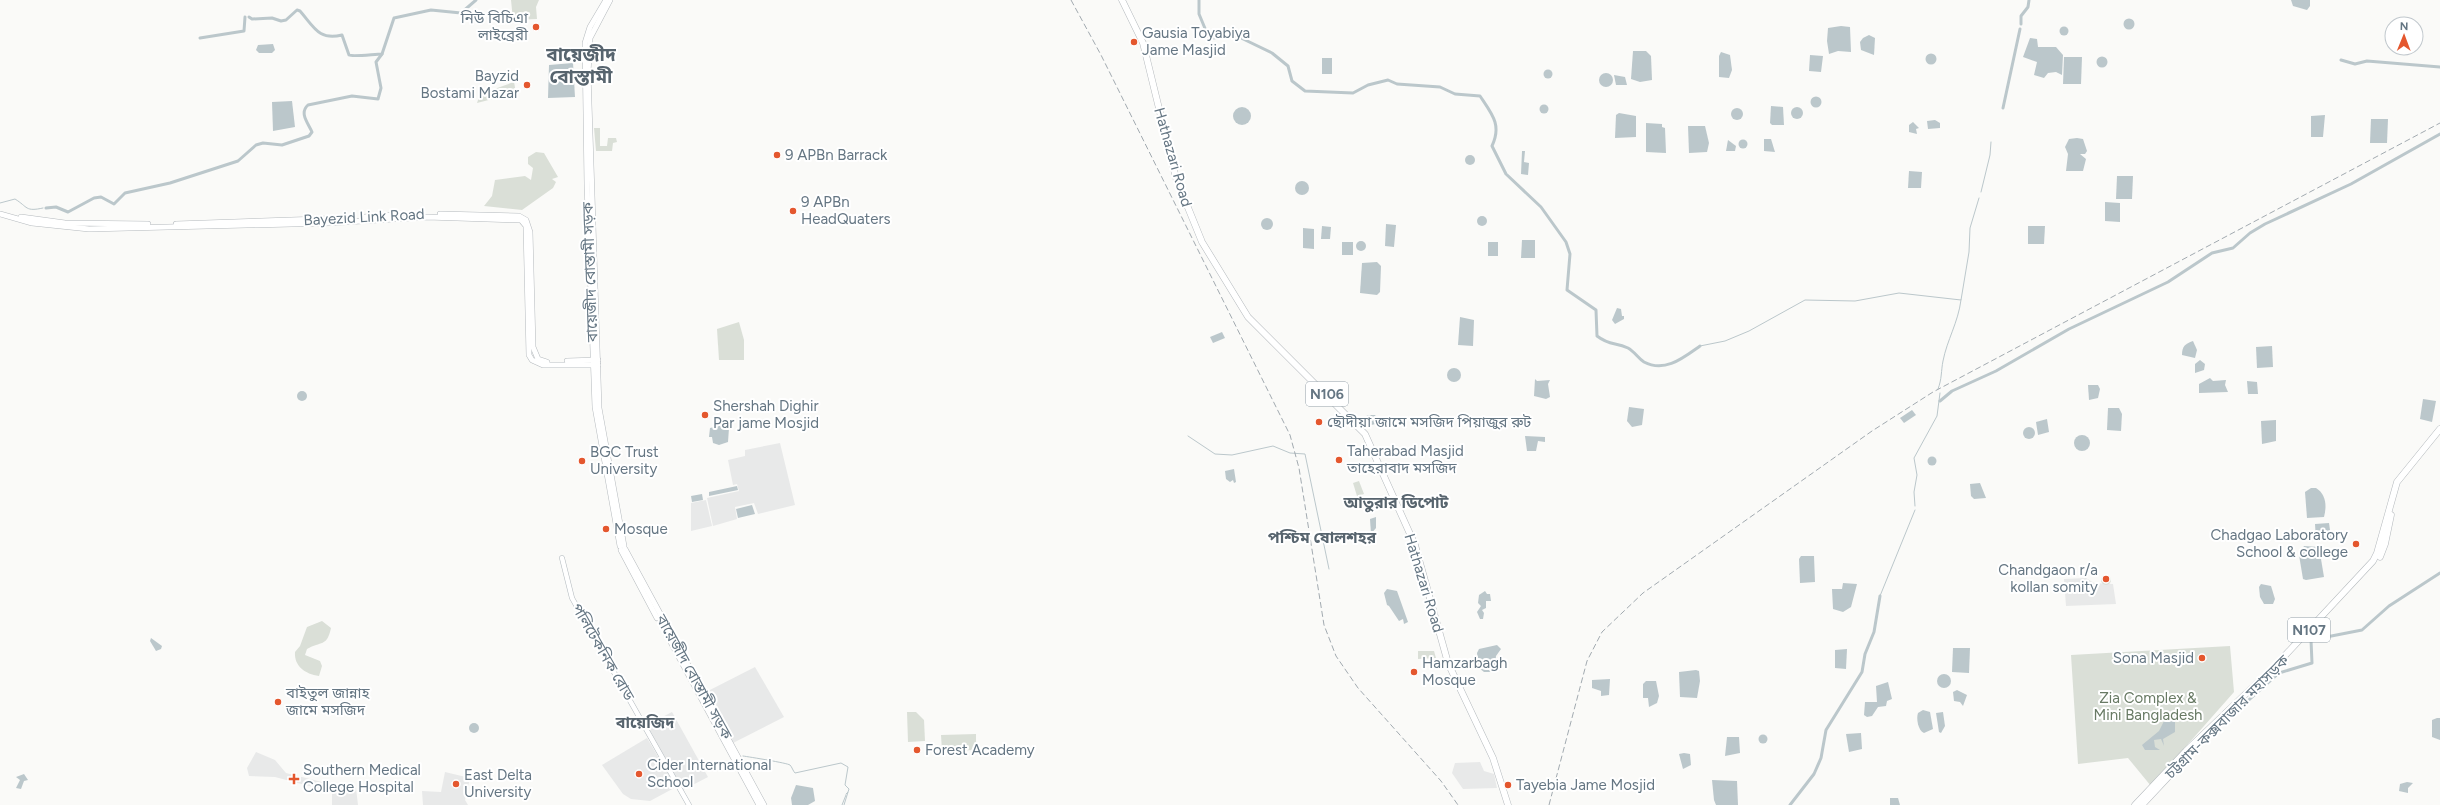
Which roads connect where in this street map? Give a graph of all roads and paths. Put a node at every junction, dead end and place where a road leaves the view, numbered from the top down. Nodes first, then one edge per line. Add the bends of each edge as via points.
1 (606, 0) edge
2 (610, 0) edge
3 (1121, 0) edge
4 (0, 211) edge
5 (0, 214) edge
6 (595, 362) junction
7 (544, 364) junction
8 (2440, 429) edge
9 (2440, 434) edge
10 (622, 548) junction
11 (562, 558) dead end
12 (689, 805) edge
13 (759, 805) edge
14 (764, 805) edge
15 (1507, 805) edge
16 (2135, 805) edge
17 (2142, 805) edge

1 - 6 main road, বায়েজীদ বোস্তামী সড়ক via 588,35 585,61
2 - 6 main road, বায়েজীদ বোস্তামী সড়ক via 594,29 588,52
3 - 15 highway, Hathazari Road / N106 via 1143,43 1176,178 1202,242 1248,317 1365,434 1416,545 1448,663 1493,758
4 - 7 main road, Bayezid Link Road via 21,218 89,224 184,224 428,214 519,216 526,220 530,230 533,347 536,357
5 - 7 main road, Bayezid Link Road via 32,223 89,229 223,227 427,217 521,220 526,226 529,355 536,363
6 - 7 main road
6 - 10 main road, বায়েজীদ বোস্তামী সড়ক via 597,428
8 - 16 highway, N107 via 2396,482 2377,554 2373,560 2277,664 2186,751
9 - 17 highway, চট্টগ্রাম-কক্সবাজার মহাসড়ক / N107 via 2400,483 2395,493 2385,544 2369,571
10 - 13 main road, বায়েজীদ বোস্তামী সড়ক
10 - 14 main road, বায়েজীদ বোস্তামী সড়ক
11 - 12 main road, পলিটেকনিক রোড via 572,598

